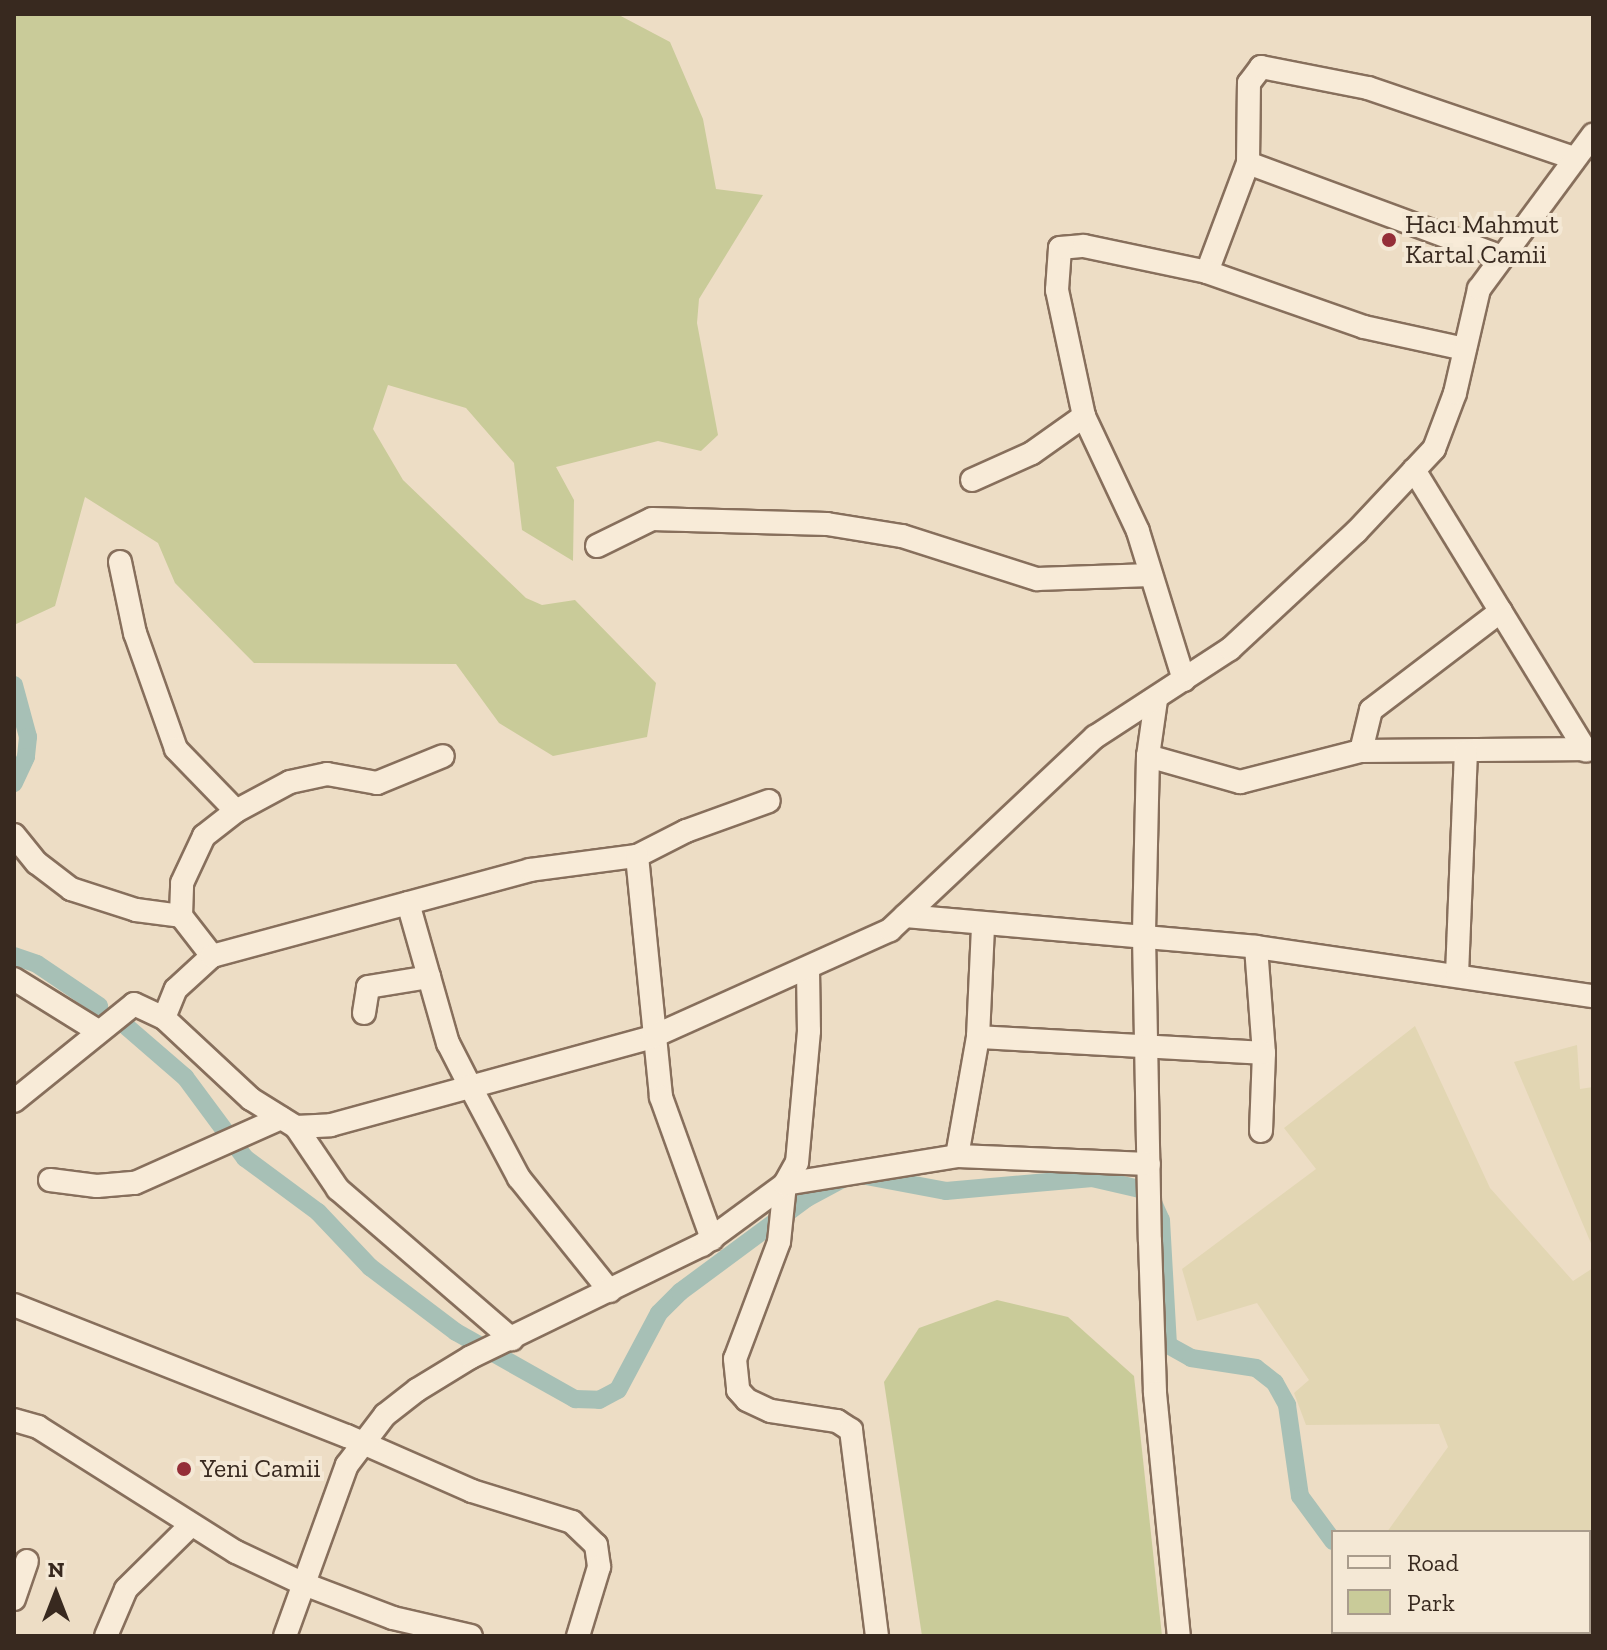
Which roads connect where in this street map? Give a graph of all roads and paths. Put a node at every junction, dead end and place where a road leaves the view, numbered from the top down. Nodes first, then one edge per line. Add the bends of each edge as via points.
1 (1593, 135) edge
2 (1574, 158) junction
3 (1248, 163) junction
4 (1500, 256) junction
5 (1207, 272) junction
6 (1465, 349) junction
7 (1084, 416) junction
8 (1414, 470) junction
9 (972, 480) dead end
10 (597, 546) dead end
11 (120, 562) dead end
12 (1151, 575) junction
13 (1501, 611) junction
14 (1184, 680) junction
15 (1156, 700) junction
16 (1590, 750) edge
17 (1361, 751) junction
18 (1466, 752) junction
19 (443, 756) dead end
20 (1148, 756) junction
21 (769, 801) dead end
22 (236, 811) junction
23 (14, 835) edge
24 (637, 856) junction
25 (408, 903) junction
26 (181, 916) junction
27 (905, 916) junction
28 (983, 926) junction
29 (1144, 936) junction
30 (1256, 947) junction
31 (212, 956) junction
32 (808, 970) junction
33 (1457, 975) junction
34 (429, 977) junction
35 (14, 979) edge
36 (1593, 996) edge
37 (364, 1013) dead end
38 (164, 1018) junction
39 (98, 1031) junction
40 (652, 1037) junction
41 (978, 1037) junction
42 (1148, 1046) junction
43 (1264, 1053) junction
44 (470, 1086) junction
45 (14, 1101) edge
46 (288, 1123) junction
47 (1261, 1131) dead end
48 (957, 1156) junction
49 (1149, 1164) junction
50 (50, 1180) dead end
51 (785, 1184) junction
52 (712, 1239) junction
53 (610, 1291) junction
54 (14, 1305) edge
55 (506, 1341) junction
56 (14, 1420) edge
57 (362, 1443) junction
58 (191, 1525) junction
59 (27, 1561) dead end
60 (304, 1584) junction
61 (14, 1599) edge
62 (106, 1636) edge
63 (285, 1636) edge
64 (471, 1636) edge
65 (578, 1636) edge
66 (877, 1636) edge
67 (1179, 1636) edge

1 - 2 street
2 - 3 street via 1368,88 1261,67 1249,83
2 - 4 street
3 - 4 street
3 - 5 street
4 - 6 street via 1479,289
5 - 6 street via 1364,327
5 - 7 street via 1084,246 1060,248 1057,290
6 - 8 street via 1434,449
7 - 9 street via 1032,453
7 - 12 street via 1117,477
8 - 13 street
8 - 14 street via 1230,649
10 - 12 street via 652,519 827,524 902,536 1037,579
11 - 22 street via 135,633 176,749
12 - 14 street
13 - 16 street
13 - 17 street via 1371,710
14 - 15 street
15 - 20 street
15 - 27 street via 1095,737
16 - 18 street
17 - 18 street
17 - 20 street via 1240,782
18 - 33 street
19 - 22 street via 377,783 327,774 290,782
20 - 29 street
21 - 24 street via 686,831
22 - 26 street via 204,836 182,883
23 - 26 street via 37,863 71,889 136,910
24 - 25 street via 530,870
24 - 40 street
25 - 31 street
25 - 34 street
26 - 31 street
27 - 28 street
27 - 32 street via 890,930
28 - 29 street
28 - 41 street
29 - 30 street
29 - 42 street
30 - 33 street
30 - 43 street
31 - 38 street via 176,989
32 - 40 street
32 - 51 street via 809,1031 797,1162
33 - 36 street
34 - 37 street via 368,987
34 - 44 street via 448,1043
35 - 39 street
38 - 39 street via 134,1004
38 - 46 street via 251,1099
39 - 45 street
40 - 44 street
40 - 52 street via 661,1097
41 - 42 street
41 - 48 street
42 - 43 street
42 - 49 street
43 - 47 street
44 - 46 street via 343,1122
44 - 53 street via 519,1178
46 - 50 street via 246,1134 135,1183 97,1186
46 - 55 street via 338,1189
48 - 49 street
48 - 51 street
49 - 67 street via 1155,1393
51 - 52 street
51 - 66 street via 779,1242 735,1359 738,1390 771,1411 837,1421 851,1430
52 - 53 street
53 - 55 street
54 - 57 street
55 - 57 street via 471,1357 385,1415
56 - 58 street via 38,1427 100,1462
57 - 60 street via 347,1465
57 - 65 street via 472,1491 572,1522 596,1545 599,1567
58 - 60 street
58 - 62 street via 126,1589
59 - 61 street
60 - 63 street
60 - 64 street via 393,1618

